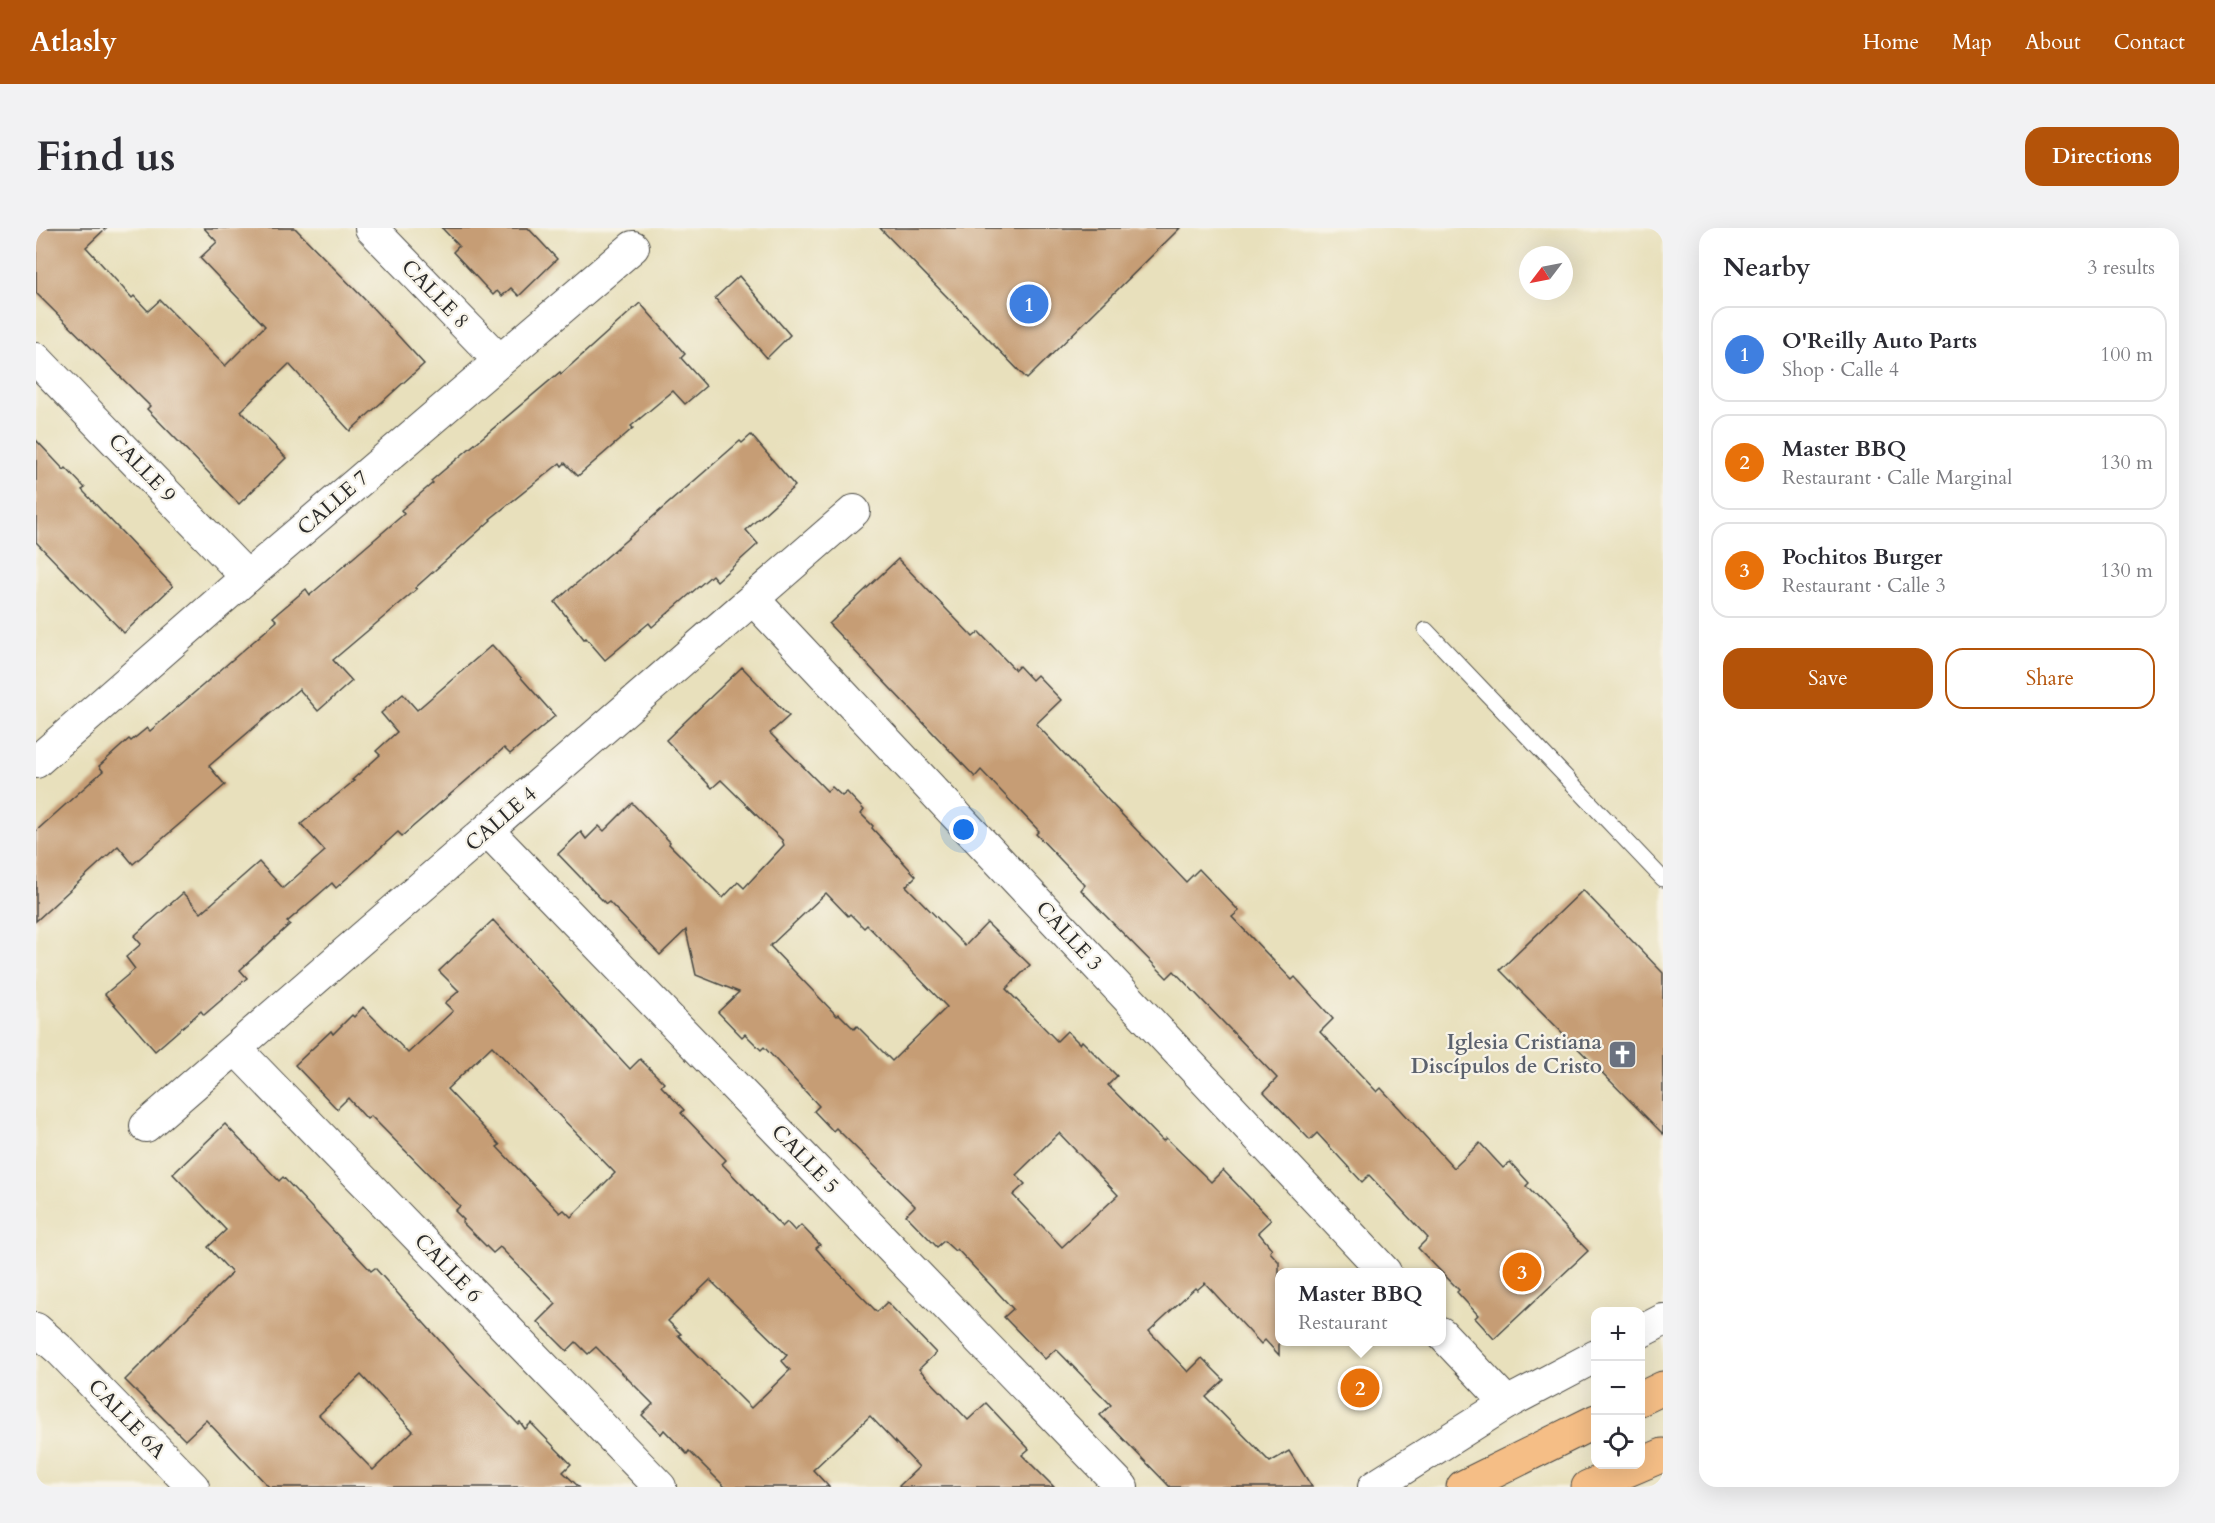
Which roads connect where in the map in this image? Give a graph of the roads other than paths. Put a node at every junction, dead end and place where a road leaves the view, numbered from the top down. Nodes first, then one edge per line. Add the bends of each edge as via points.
1 (371, 228) edge
2 (633, 247) dead end
3 (36, 359) edge
4 (500, 360) junction
5 (854, 511) dead end
6 (247, 577) junction
7 (754, 600) junction
8 (1426, 630) dead end
9 (36, 762) edge
10 (488, 831) junction
11 (1663, 879) edge
12 (236, 1049) junction
13 (146, 1126) dead end
14 (1381, 1268) edge
15 (1663, 1320) edge
16 (36, 1329) edge
17 (1645, 1330) edge
18 (1446, 1338) edge
19 (1591, 1359) edge
20 (1663, 1388) edge
21 (1645, 1397) edge
22 (1507, 1403) junction
23 (1591, 1423) edge
24 (1663, 1455) edge
25 (193, 1487) edge
26 (660, 1487) edge
27 (1122, 1487) edge
28 (1374, 1487) edge
29 (1463, 1487) edge
30 (1588, 1487) edge

1 - 4 street, CALLE 8
2 - 4 street, CALLE 7
3 - 6 street, CALLE 9
4 - 6 street, CALLE 7
5 - 7 street, CALLE 4
6 - 9 street, CALLE 7
7 - 10 street, CALLE 4
7 - 14 street, CALLE 3
8 - 11 lane
10 - 12 street, CALLE 4
10 - 27 street, CALLE 5
12 - 13 street, CALLE 4
12 - 26 street, CALLE 6
15 - 17 street
16 - 25 street, CALLE 6A
18 - 22 street
19 - 22 street
20 - 21 highway
22 - 28 street
23 - 29 highway
24 - 30 highway

